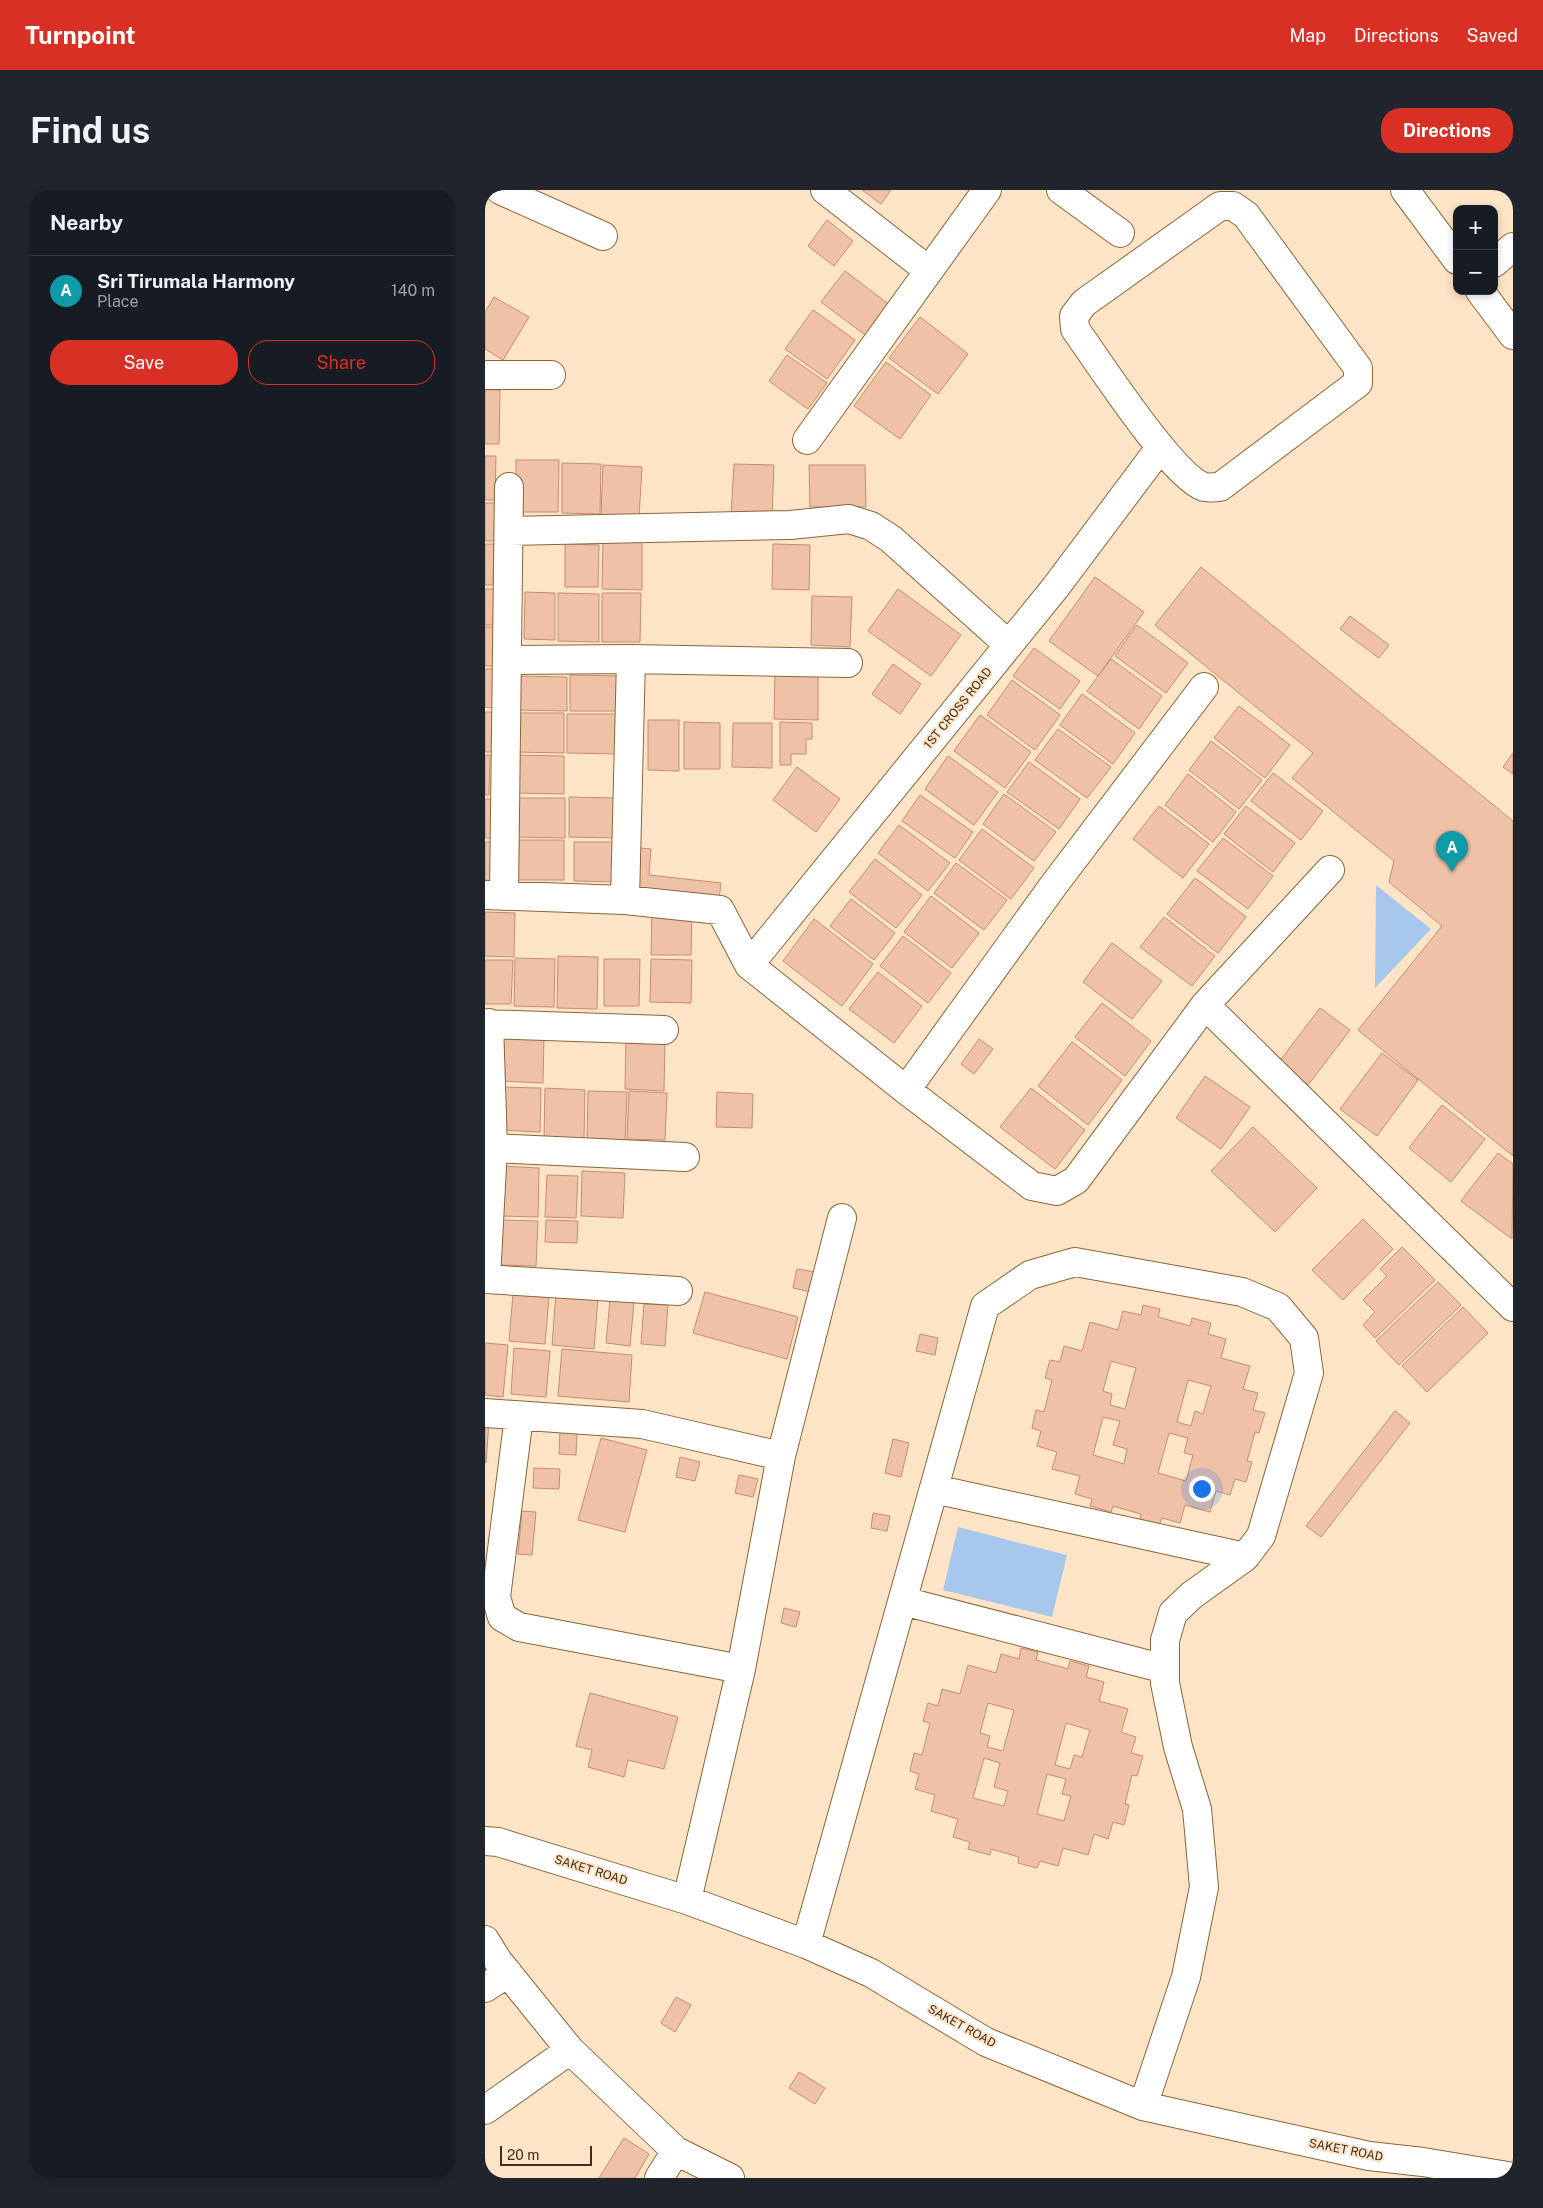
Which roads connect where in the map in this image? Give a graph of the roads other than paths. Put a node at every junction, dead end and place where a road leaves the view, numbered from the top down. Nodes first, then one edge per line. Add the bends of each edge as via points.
1 (500, 190) edge
2 (825, 190) edge
3 (987, 190) edge
4 (1061, 190) edge
5 (1405, 190) edge
6 (549, 200) edge
7 (1120, 233) dead end
8 (603, 236) dead end
9 (1513, 247) edge
10 (1453, 255) edge
11 (1498, 260) edge
12 (928, 270) junction
13 (1483, 295) edge
14 (1513, 335) edge
15 (485, 375) edge
16 (551, 375) dead end
17 (807, 440) dead end
18 (1161, 448) junction
19 (509, 487) dead end
20 (509, 531) junction
21 (1009, 645) junction
22 (631, 659) junction
23 (507, 660) junction
24 (848, 663) dead end
25 (1204, 686) dead end
26 (1330, 870) dead end
27 (495, 895) edge
28 (625, 900) junction
29 (749, 965) junction
30 (1205, 1005) junction
31 (487, 1023) edge
32 (664, 1030) dead end
33 (906, 1090) junction
34 (493, 1148) junction
35 (685, 1156) dead end
36 (842, 1218) dead end
37 (485, 1279) edge
38 (678, 1291) dead end
39 (1513, 1307) edge
40 (485, 1413) edge
41 (519, 1416) junction
42 (781, 1456) junction
43 (934, 1489) junction
44 (1245, 1557) junction
45 (903, 1600) junction
46 (741, 1669) junction
47 (1165, 1669) junction
48 (485, 1841) edge
49 (687, 1900) junction
50 (485, 1940) edge
51 (807, 1944) junction
52 (508, 1973) junction
53 (485, 1988) edge
54 (570, 2050) junction
55 (1143, 2106) junction
56 (485, 2110) edge
57 (676, 2151) junction
58 (1368, 2167) edge
59 (1422, 2170) edge
60 (659, 2178) edge
61 (730, 2178) edge
62 (1513, 2178) edge

1 - 6 street
2 - 12 street
3 - 12 street
4 - 7 street
5 - 10 street
6 - 8 street
9 - 11 street
12 - 17 street
13 - 14 street
15 - 16 street
18 - 18 street via 1075,329 1074,316 1083,303 1220,206 1233,206 1246,215 1358,368 1358,383 1220,487 1205,487
18 - 21 street, 1ST CROSS ROAD
19 - 20 street
20 - 21 street via 790,525 849,519 871,526 891,539
20 - 23 street
21 - 29 street, 1ST CROSS ROAD
22 - 23 street
22 - 24 street
22 - 28 street
23 - 27 street
25 - 33 street via 1053,886
26 - 30 street
27 - 28 street
28 - 29 street via 720,910
29 - 33 street
30 - 33 street via 1075,1180 1057,1191 1032,1186
30 - 39 street
31 - 32 street
31 - 34 street
34 - 35 street
34 - 37 street
36 - 42 street
37 - 38 street
40 - 41 street
41 - 42 street via 642,1424
41 - 46 street via 496,1596 502,1617 519,1627
42 - 46 street
43 - 44 street
43 - 44 street via 985,1306 1030,1275 1075,1262 1242,1292 1277,1307 1304,1338 1309,1373 1261,1536
43 - 45 street
44 - 47 street via 1192,1595 1173,1613 1165,1640
45 - 47 street
45 - 51 street
46 - 49 street
47 - 55 street via 1178,1747 1197,1809 1203,1887 1186,1977
48 - 49 street, SAKET ROAD
49 - 51 street, SAKET ROAD
50 - 52 street
51 - 55 street, SAKET ROAD via 871,1973 986,2042
52 - 53 street
52 - 54 street
54 - 56 street
54 - 57 street
55 - 58 street, SAKET ROAD
57 - 60 street
57 - 61 street
58 - 59 street, SAKET ROAD
59 - 62 street, SAKET ROAD

